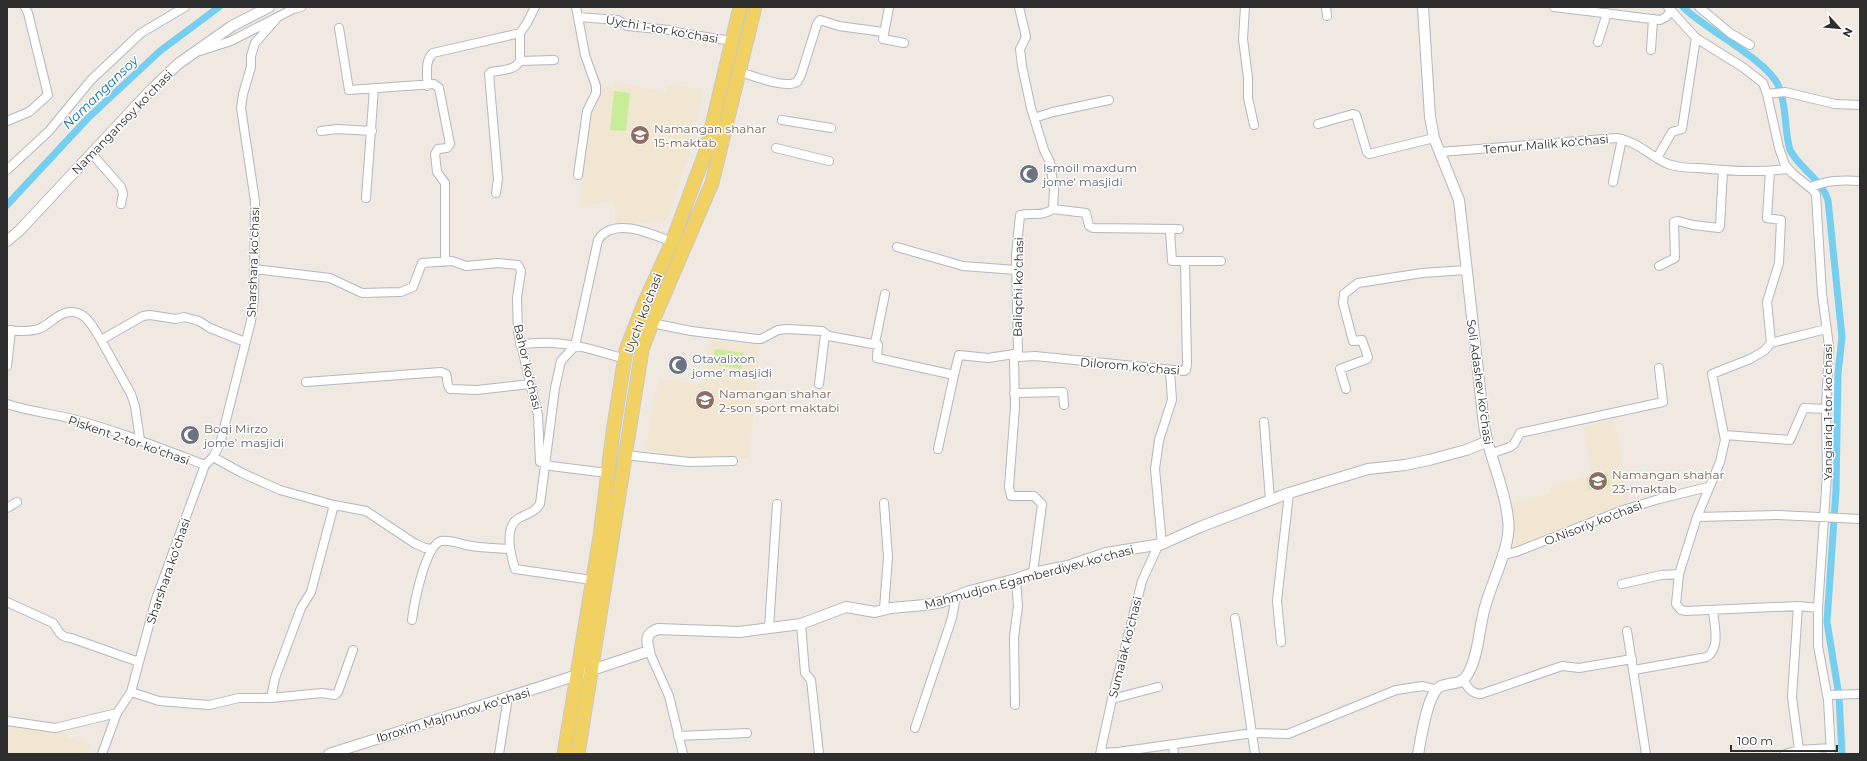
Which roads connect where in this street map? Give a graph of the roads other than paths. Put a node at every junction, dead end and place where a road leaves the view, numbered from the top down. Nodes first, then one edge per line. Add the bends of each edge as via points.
1 (25, 7) edge
2 (185, 7) edge
3 (269, 7) edge
4 (301, 7) edge
5 (535, 7) edge
6 (576, 7) edge
7 (740, 7) edge
8 (755, 7) edge
9 (888, 7) edge
10 (1019, 7) edge
11 (1245, 7) edge
12 (1326, 7) edge
13 (1423, 7) edge
14 (1554, 7) edge
15 (1699, 7) edge
16 (1669, 9) edge
17 (1603, 11) edge
18 (1326, 16) dead end
19 (578, 17) junction
20 (277, 18) junction
21 (1653, 19) junction
22 (339, 28) dead end
23 (883, 32) junction
24 (520, 33) junction
25 (1696, 38) junction
26 (732, 41) junction
27 (1598, 42) dead end
28 (904, 43) dead end
29 (1750, 45) dead end
30 (1651, 50) dead end
31 (192, 54) junction
32 (554, 60) dead end
33 (520, 61) junction
34 (740, 72) junction
35 (427, 86) junction
36 (374, 88) junction
37 (1770, 94) junction
38 (1109, 100) dead end
39 (1860, 105) edge
40 (1034, 118) junction
41 (782, 120) dead end
42 (7, 121) edge
43 (1318, 124) dead end
44 (1254, 125) dead end
45 (831, 128) dead end
46 (321, 131) dead end
47 (372, 131) junction
48 (1434, 138) junction
49 (1622, 139) junction
50 (776, 148) dead end
51 (1440, 152) junction
52 (92, 154) junction
53 (1657, 158) junction
54 (829, 162) dead end
55 (1788, 169) junction
56 (7, 170) edge
57 (1723, 170) junction
58 (1770, 171) junction
59 (578, 175) dead end
60 (1860, 180) edge
61 (1613, 182) dead end
62 (1812, 187) junction
63 (496, 193) dead end
64 (366, 198) dead end
65 (121, 204) dead end
66 (1053, 209) junction
67 (1179, 229) dead end
68 (1170, 230) junction
69 (7, 241) edge
70 (672, 242) junction
71 (897, 247) dead end
72 (1185, 261) junction
73 (1221, 261) dead end
74 (445, 262) junction
75 (1658, 266) dead end
76 (254, 269) junction
77 (1016, 270) junction
78 (1466, 270) junction
79 (884, 294) dead end
80 (652, 323) junction
81 (1826, 329) junction
82 (9, 330) edge
83 (825, 334) junction
84 (101, 340) junction
85 (245, 342) junction
86 (875, 343) junction
87 (1771, 343) junction
88 (520, 344) junction
89 (575, 346) junction
90 (1016, 355) junction
91 (625, 360) junction
92 (7, 366) edge
93 (1660, 368) dead end
94 (1170, 371) junction
95 (954, 376) junction
96 (306, 382) dead end
97 (530, 384) junction
98 (819, 384) dead end
99 (1346, 388) dead end
100 (1014, 394) junction
101 (7, 404) edge
102 (1064, 405) dead end
103 (1826, 409) junction
104 (1264, 422) dead end
105 (1725, 434) junction
106 (140, 440) junction
107 (1486, 442) junction
108 (938, 448) dead end
109 (1490, 454) junction
110 (626, 455) junction
111 (213, 457) junction
112 (733, 461) dead end
113 (545, 465) junction
114 (205, 466) junction
115 (607, 473) junction
116 (1708, 487) junction
117 (1289, 493) junction
118 (1270, 500) junction
119 (17, 502) dead end
120 (884, 503) dead end
121 (777, 504) dead end
122 (334, 505) junction
123 (7, 508) edge
124 (1697, 517) junction
125 (1831, 518) junction
126 (1860, 519) edge
127 (1162, 544) junction
128 (432, 549) junction
129 (509, 549) junction
130 (1502, 555) junction
131 (1033, 573) junction
132 (1679, 574) junction
133 (1016, 579) junction
134 (592, 580) junction
135 (1622, 584) dead end
136 (956, 596) junction
137 (7, 602) edge
138 (1798, 606) junction
139 (1818, 608) junction
140 (884, 610) junction
141 (1713, 610) junction
142 (1235, 618) dead end
143 (412, 620) dead end
144 (801, 624) junction
145 (769, 628) junction
146 (1627, 631) dead end
147 (1281, 642) dead end
148 (353, 650) dead end
149 (649, 650) junction
150 (1632, 659) junction
151 (138, 662) junction
152 (591, 670) junction
153 (1634, 670) junction
154 (577, 675) junction
155 (1463, 680) junction
156 (1158, 687) dead end
157 (1437, 690) junction
158 (131, 692) junction
159 (1860, 694) edge
160 (1829, 695) junction
161 (508, 697) junction
162 (271, 698) junction
163 (1112, 699) junction
164 (1015, 705) dead end
165 (117, 713) junction
166 (7, 721) edge
167 (915, 728) dead end
168 (747, 733) dead end
169 (1252, 733) junction
170 (678, 736) junction
171 (1173, 744) junction
172 (1799, 750) junction
173 (1831, 751) edge
174 (1100, 753) edge
175 (102, 754) edge
176 (329, 754) edge
177 (499, 754) edge
178 (564, 754) edge
179 (578, 754) edge
180 (683, 754) edge
181 (819, 754) edge
182 (1174, 754) edge
183 (1255, 754) edge
184 (1418, 754) edge
185 (1646, 754) edge
186 (1785, 754) edge

1 - 42 street via 48,95 29,112
2 - 56 street via 154,24 136,38 91,80 49,131
3 - 31 street, Namangansoy koʻchasi via 232,26
4 - 20 street
5 - 24 street
6 - 19 street
7 - 26 main road, Uychi ko'chasi
8 - 34 main road, Uychi ko'chasi
9 - 23 street
10 - 40 street via 1026,37 1020,55
11 - 44 street via 1243,39 1248,98
12 - 18 street
13 - 48 street, Soli Adashev ko'chasi via 1430,117
14 - 17 street
15 - 29 street via 1730,33
16 - 21 street via 1666,17 1660,20
16 - 25 street
17 - 21 street
17 - 27 street
19 - 26 street, Uychi 1-tor koʻchasi via 618,20 627,26
19 - 59 street via 585,55 596,86 596,92 587,111
20 - 31 street via 231,41
20 - 76 street, Sharshara koʻchasi via 255,43 251,67 242,94 241,108 255,201
21 - 30 street
22 - 36 street via 349,90
23 - 28 street via 883,39
23 - 34 street via 839,26 820,20 797,82 781,84
24 - 33 street
24 - 35 street via 433,53 427,66
25 - 37 street via 1758,79
25 - 53 street via 1682,129 1672,132
26 - 70 main road, Uychi ko'chasi via 706,151
31 - 52 street, Namangansoy koʻchasi via 150,91
32 - 33 street
33 - 63 street via 514,67 489,74 498,179
34 - 80 main road, Uychi ko'chasi via 712,183
35 - 36 street
35 - 74 street via 436,85 439,88 450,140 449,146 438,149 435,154 437,172 445,183
36 - 47 street
37 - 39 street via 1785,92 1835,104
37 - 55 street via 1779,148
38 - 40 street
40 - 66 street via 1050,162 1054,189
41 - 45 street
43 - 48 street via 1356,115 1369,154
46 - 47 street
47 - 64 street
48 - 51 street, Soli Adashev ko'chasi
49 - 51 street, Temur Malik koʻchasi via 1592,139
49 - 53 street, Temur Malik koʻchasi via 1638,144
49 - 61 street
50 - 54 street
51 - 78 street, Soli Adashev ko'chasi via 1459,200
52 - 65 street via 121,187
52 - 69 street, Namangansoy koʻchasi
53 - 57 street, Temur Malik koʻchasi via 1678,167
55 - 58 street, Temur Malik koʻchasi
55 - 62 street
57 - 58 street, Temur Malik koʻchasi
57 - 75 street via 1719,228 1674,222 1675,258
58 - 87 street via 1767,218 1781,220 1779,264 1767,302
60 - 62 street via 1826,181
62 - 81 street, Yangiariq 1-tor koʻchasi via 1816,195
66 - 68 street via 1086,213 1089,226 1093,228
66 - 77 street, Baliqchi koʻchasi via 1043,215 1020,216
67 - 68 street
68 - 72 street via 1171,259
70 - 89 street via 619,228 613,228 601,235
70 - 91 main road, Uychi ko'chasi via 636,324
71 - 77 street via 963,266
72 - 73 street
72 - 94 street, Dilorom koʻchasi via 1187,369
74 - 76 street via 422,263 413,287 401,292 359,292 330,278
74 - 88 street, Bahor koʻchasi via 455,261 466,266 498,263 520,267 516,314
76 - 85 street, Sharshara koʻchasi via 253,310
77 - 90 street, Baliqchi koʻchasi
78 - 99 street via 1422,273 1358,283 1346,291 1342,298 1353,341 1362,340 1368,357 1340,369
78 - 107 street, Soli Adashev ko'chasi
79 - 86 street
80 - 83 street via 691,331 757,339 778,330 788,329 822,331
80 - 110 main road, Uychi ko'chasi via 642,350
81 - 87 street
81 - 103 street, Yangiariq 1-tor koʻchasi via 1829,346
82 - 84 street via 37,329 65,313 73,313 89,319
82 - 92 street
83 - 86 street
83 - 98 street
84 - 85 street via 143,316 150,315 176,319 184,317 199,321
84 - 106 street via 131,394
85 - 111 street, Sharshara koʻchasi via 222,437
86 - 95 street via 878,345 877,358
87 - 105 street via 1764,351 1750,359 1712,374
88 - 89 street via 551,343
88 - 97 street, Bahor koʻchasi
89 - 91 street
89 - 113 street via 561,361
90 - 94 street, Dilorom koʻchasi
90 - 95 street, Dilorom koʻchasi via 1004,354 988,358 958,355
90 - 100 street, Baliqchi koʻchasi
91 - 115 main road, Uychi ko'chasi
93 - 109 street via 1663,402 1520,433 1510,447
94 - 127 street via 1172,400 1159,440 1155,469
95 - 108 street
96 - 97 street via 441,372 446,374 450,389 477,390
97 - 113 street, Bahor koʻchasi via 538,415 539,458
100 - 102 street via 1063,392
100 - 131 street, Baliqchi koʻchasi via 1009,487 1011,495 1034,496 1042,504
101 - 106 street, Piskent 2-tor koʻchasi via 70,418
103 - 105 street via 1804,408 1790,440
103 - 125 street, Yangiariq 1-tor koʻchasi
104 - 118 street
105 - 116 street via 1723,451
106 - 114 street, Piskent 2-tor koʻchasi
107 - 109 street, Soli Adashev ko'chasi
107 - 117 street, Mahmudjon Egamberdiyev koʻchasi via 1429,460 1368,469
109 - 130 street, Soli Adashev ko'chasi via 1508,519
110 - 112 street via 689,462
110 - 152 main road, Uychi ko'chasi
111 - 114 street, Sharshara koʻchasi
111 - 122 street via 272,487
113 - 115 street
113 - 129 street via 540,504 531,514 515,521
114 - 151 street, Sharshara koʻchasi via 156,600
115 - 134 main road, Uychi ko'chasi
116 - 124 street
116 - 130 street, O.Nisoriy ko'chasi via 1623,510
117 - 118 street, Mahmudjon Egamberdiyev koʻchasi
117 - 147 street via 1277,601
118 - 127 street, Mahmudjon Egamberdiyev koʻchasi
119 - 123 street
120 - 140 street via 888,556
121 - 145 street
122 - 128 street via 366,511 414,543
122 - 162 street via 311,592 301,608 275,678
124 - 125 street via 1778,515
124 - 132 street
125 - 126 street
125 - 139 street, Yangiariq 1-tor koʻchasi
127 - 131 street, Mahmudjon Egamberdiyev koʻchasi via 1106,554 1068,566
127 - 163 street, Sumalak koʻchasi via 1157,548 1142,581
128 - 129 street via 439,542 445,541
128 - 143 street via 421,580
129 - 134 street via 515,569
130 - 155 street, Soli Adashev ko'chasi via 1485,606 1473,664
131 - 133 street, Mahmudjon Egamberdiyev koʻchasi
132 - 135 street via 1661,575
132 - 141 street via 1677,606 1686,611
133 - 136 street, Mahmudjon Egamberdiyev koʻchasi
133 - 164 street via 1018,606 1014,637
134 - 154 main road, Uychi ko'chasi
136 - 140 street, Mahmudjon Egamberdiyev koʻchasi via 925,605
136 - 167 street via 952,618
137 - 151 street via 53,623 63,637
138 - 139 street
138 - 141 street
138 - 172 street via 1792,696
139 - 160 street, Yangiariq 1-tor koʻchasi via 1818,646
140 - 144 street, Mahmudjon Egamberdiyev koʻchasi via 875,612 846,607
141 - 153 street via 1716,645 1713,653 1707,657
142 - 169 street
144 - 145 street, Mahmudjon Egamberdiyev koʻchasi
144 - 181 street via 805,673 810,680
145 - 149 street, Mahmudjon Egamberdiyev koʻchasi via 739,632 658,629 648,634
146 - 150 street
148 - 162 street via 335,695 322,693
149 - 152 street
149 - 170 street via 669,696
150 - 153 street
150 - 155 street via 1579,668 1562,666 1481,694 1472,692
151 - 158 street, Sharshara koʻchasi
152 - 154 street
152 - 179 main road, Uychi ko'chasi
153 - 185 street
154 - 161 street, Ibroxim Majnunov koʻchasi
154 - 178 main road, Uychi ko'chasi
155 - 157 street via 1457,684 1441,686
156 - 163 street
157 - 169 street via 1423,686 1396,690 1288,734
157 - 184 street via 1428,708
158 - 162 street via 159,700 209,705 239,698
158 - 165 street, Sharshara koʻchasi
159 - 160 street
160 - 173 street, Yangiariq 1-tor koʻchasi
161 - 176 street, Ibroxim Majnunov koʻchasi
161 - 177 street
163 - 174 street, Sumalak koʻchasi
165 - 166 street via 55,728
165 - 175 street, Sharshara koʻchasi
168 - 170 street
169 - 171 street
169 - 183 street
170 - 180 street
171 - 174 street
171 - 182 street
172 - 173 street
172 - 186 street

